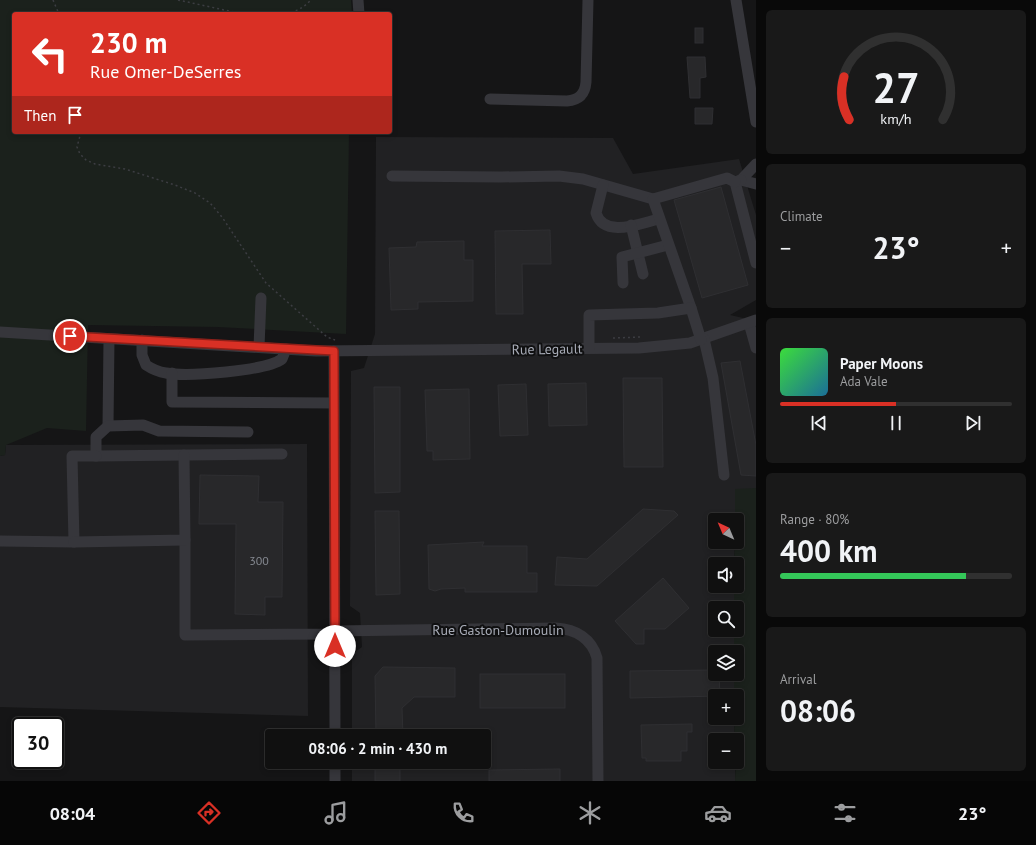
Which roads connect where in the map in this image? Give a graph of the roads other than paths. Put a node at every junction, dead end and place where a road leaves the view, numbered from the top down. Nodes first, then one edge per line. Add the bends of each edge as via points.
1 (358, 0) edge
2 (588, 0) edge
3 (736, 0) edge
4 (359, 12) edge
5 (490, 98) dead end
6 (756, 122) edge
7 (756, 164) edge
8 (392, 176) dead end
9 (738, 181) junction
10 (756, 184) edge
11 (603, 185) junction
12 (652, 199) junction
13 (659, 219) junction
14 (632, 225) junction
15 (668, 245) junction
16 (638, 253) junction
17 (756, 263) edge
18 (643, 274) dead end
19 (623, 283) dead end
20 (261, 298) dead end
21 (690, 308) junction
22 (752, 322) edge
23 (0, 332) edge
24 (109, 339) junction
25 (142, 340) junction
26 (703, 340) junction
27 (334, 346) junction
28 (756, 346) edge
29 (259, 347) junction
30 (588, 348) junction
31 (286, 349) junction
32 (172, 374) junction
33 (333, 403) junction
34 (108, 426) junction
35 (248, 432) dead end
36 (282, 454) dead end
37 (184, 455) junction
38 (96, 456) junction
39 (724, 476) dead end
40 (185, 540) junction
41 (0, 541) edge
42 (74, 542) junction
43 (334, 631) junction
44 (335, 729) edge
45 (335, 769) edge
46 (335, 781) edge
47 (598, 781) edge

1 - 4 street
2 - 5 street via 586,82 582,95 578,99 567,101
3 - 6 street
7 - 9 street
8 - 11 street via 559,176
9 - 10 street
9 - 12 street via 727,178
9 - 17 street
11 - 12 street
11 - 14 street via 596,213 600,221 613,228
12 - 13 street
13 - 14 street
13 - 15 street
14 - 16 street
15 - 16 street
15 - 21 street
16 - 18 street
16 - 19 street via 622,257
20 - 29 street
21 - 26 street
21 - 30 street via 658,313 589,315
22 - 26 street, Rue Legault
22 - 28 street
23 - 24 street, Rue Legault
24 - 25 street, Rue Legault
24 - 34 street
25 - 29 street, Rue Legault
25 - 32 street via 142,355 146,366
26 - 30 street, Rue Legault via 674,346
26 - 39 street via 714,378
27 - 30 street, Rue Legault
27 - 31 street, Rue Legault
27 - 33 street
29 - 31 street, Rue Legault
31 - 32 street via 282,359 272,365 217,373
32 - 33 street via 172,402
33 - 43 street
34 - 35 street via 143,425 159,431
34 - 38 street via 96,437
36 - 37 street
37 - 38 street
37 - 40 street
38 - 42 street via 72,456
40 - 42 street
40 - 43 street, Rue Gaston-Dumoulin via 184,635 325,634
41 - 42 street
43 - 44 street
43 - 47 street, Rue Gaston-Dumoulin via 556,628 579,633 592,647 598,663
45 - 46 street

